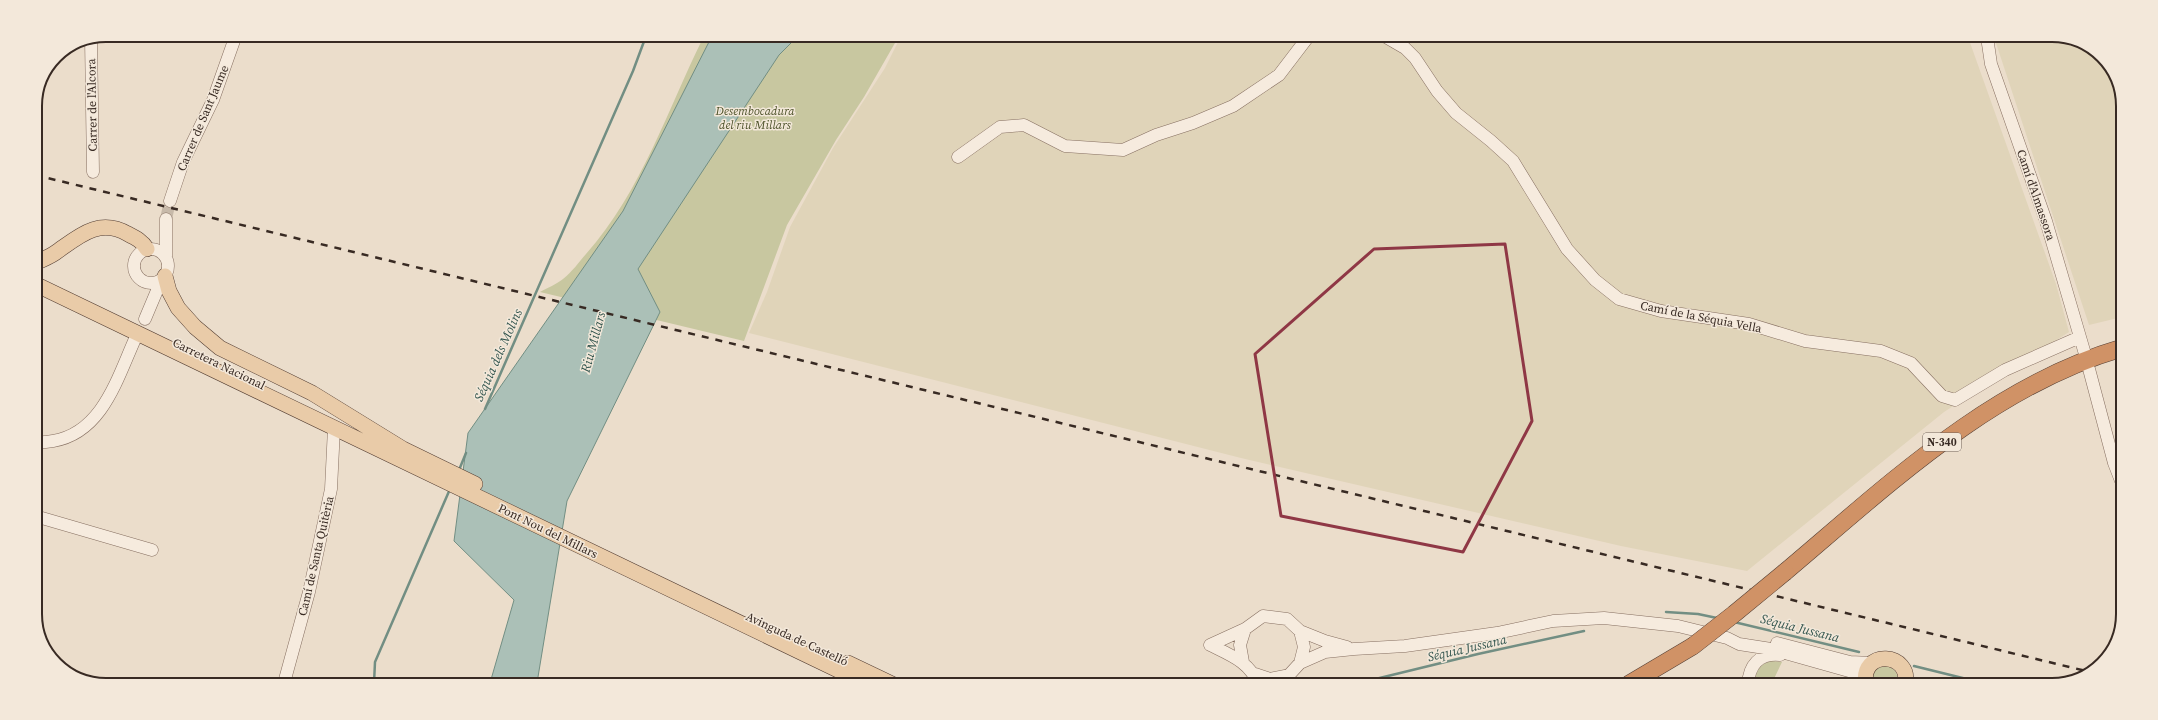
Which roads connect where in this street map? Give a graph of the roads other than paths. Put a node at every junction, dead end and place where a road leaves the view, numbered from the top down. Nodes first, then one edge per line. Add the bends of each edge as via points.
1 (234, 42) edge
2 (1304, 42) edge
3 (1395, 42) edge
4 (1988, 42) edge
5 (91, 44) edge
6 (958, 157) dead end
7 (93, 172) dead end
8 (170, 200) tunnel mouth
9 (148, 249) junction
10 (166, 256) junction
11 (42, 260) edge
12 (163, 278) junction
13 (42, 281) edge
14 (143, 281) junction
15 (42, 287) edge
16 (42, 294) edge
17 (75, 303) junction
18 (151, 305) junction
19 (145, 319) dead end
20 (2080, 338) junction
21 (135, 339) dead end
22 (2116, 350) edge
23 (2085, 354) dead end
24 (2089, 369) dead end
25 (334, 428) junction
26 (42, 441) edge
27 (400, 454) junction
28 (2116, 468) edge
29 (42, 518) edge
30 (152, 550) dead end
31 (700, 599) junction
32 (1245, 629) junction
33 (1300, 631) junction
34 (1354, 648) junction
35 (1792, 652) junction
36 (1243, 662) junction
37 (1300, 663) junction
38 (1872, 663) junction
39 (285, 678) edge
40 (855, 678) edge
41 (878, 678) edge
42 (1255, 678) edge
43 (1287, 678) edge
44 (1639, 678) edge
45 (1749, 678) edge
46 (1862, 678) edge
47 (1865, 678) edge
48 (1907, 678) edge

1 - 8 street, Carrer de Sant Jaume via 213,100 183,162
2 - 6 street via 1279,75 1233,106 1123,150 1065,146 1024,125 1000,127
3 - 20 street, Camí de la Séquia Vella via 1415,58 1436,91 1456,113 1513,161 1567,249 1595,280 1619,300 1661,312 1749,324 1805,341 1881,351 1910,363 1942,396 1955,400 2005,370
4 - 20 street, Camí d'Almassora via 1991,64 2046,221
5 - 7 street, Carrer de l'Alcora
9 - 10 street via 159,250
9 - 10 street via 166,222
9 - 11 main road via 143,243 122,231 99,227 82,233
9 - 14 street via 138,254 134,264 136,274
10 - 12 street via 168,263
12 - 14 street via 152,283
12 - 18 street
12 - 27 main road via 178,308 194,327 220,348 312,393
13 - 27 main road, Carretera Nacional via 384,443
14 - 18 street
15 - 17 main road, Carretera Nacional
16 - 17 main road
17 - 25 main road, Carretera Nacional
18 - 19 street
20 - 23 street, Camí d'Almassora
21 - 26 street via 102,408 88,426 68,438
22 - 44 highway, N-340, bridge via 2038,382 1978,417 1923,456 1693,646
24 - 28 street
25 - 27 main road, Carretera Nacional
25 - 39 street, Camí de Santa Quitèria via 331,489 309,592
27 - 31 main road, Pont Nou del Millars
29 - 30 street
31 - 40 main road, Avinguda de Castelló
31 - 41 main road, Avinguda de Castelló
32 - 33 street via 1263,616 1287,619
32 - 36 street via 1240,645
32 - 36 street via 1210,645
33 - 34 street via 1325,641
33 - 37 street via 1304,647
34 - 35 street via 1405,646 1497,633 1553,621 1604,618 1678,626 1727,638 1739,644
34 - 37 street via 1325,652
35 - 38 street via 1850,662
35 - 45 street via 1770,654 1761,658 1752,665
35 - 46 street via 1860,674
36 - 42 street
37 - 43 street
38 - 47 main road
38 - 48 main road via 1884,658 1896,661

